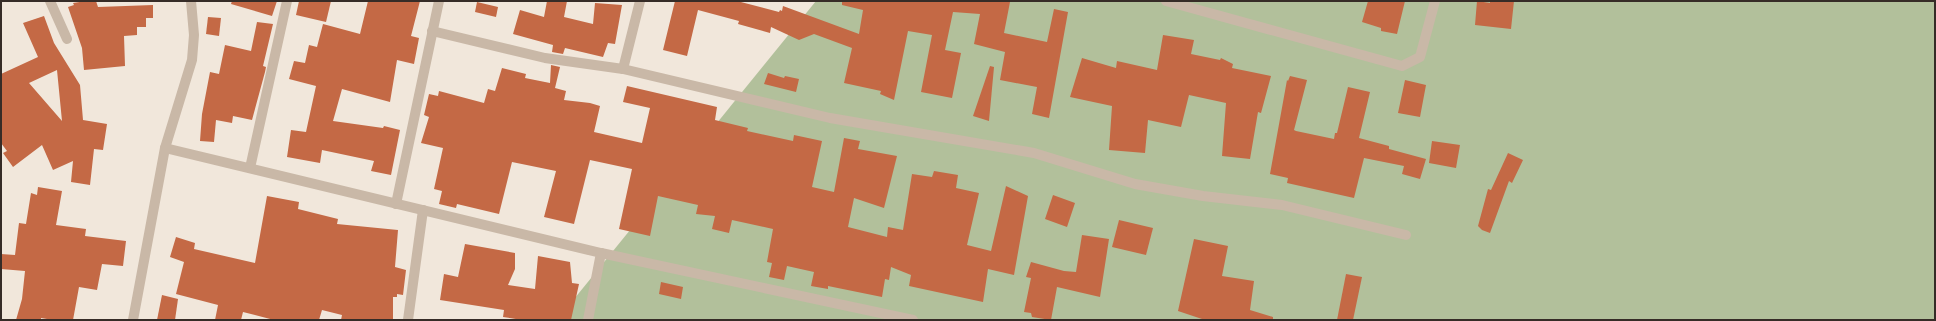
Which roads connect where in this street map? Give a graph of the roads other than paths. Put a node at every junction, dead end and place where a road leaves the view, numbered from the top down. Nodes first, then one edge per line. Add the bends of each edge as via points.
1 (50, 1) edge
2 (191, 1) edge
3 (287, 1) edge
4 (439, 1) edge
5 (640, 1) edge
6 (1166, 1) edge
7 (1435, 1) edge
8 (432, 31) junction
9 (67, 39) dead end
10 (623, 69) junction
11 (165, 148) junction
12 (250, 168) junction
13 (396, 204) junction
14 (423, 210) junction
15 (1406, 235) dead end
16 (601, 254) junction
17 (133, 320) edge
18 (408, 320) edge
19 (588, 320) edge
20 (913, 320) edge

1 - 9 street
2 - 11 street via 194,35 192,60
3 - 12 street
4 - 8 street
5 - 10 street
6 - 7 street via 1402,66 1420,56
8 - 10 street via 551,59
8 - 13 street
10 - 15 street via 830,118 1034,153 1135,184 1203,196 1282,205
11 - 12 street
11 - 17 street
12 - 13 street
13 - 14 street
14 - 16 street
14 - 18 street
16 - 19 street
16 - 20 street

